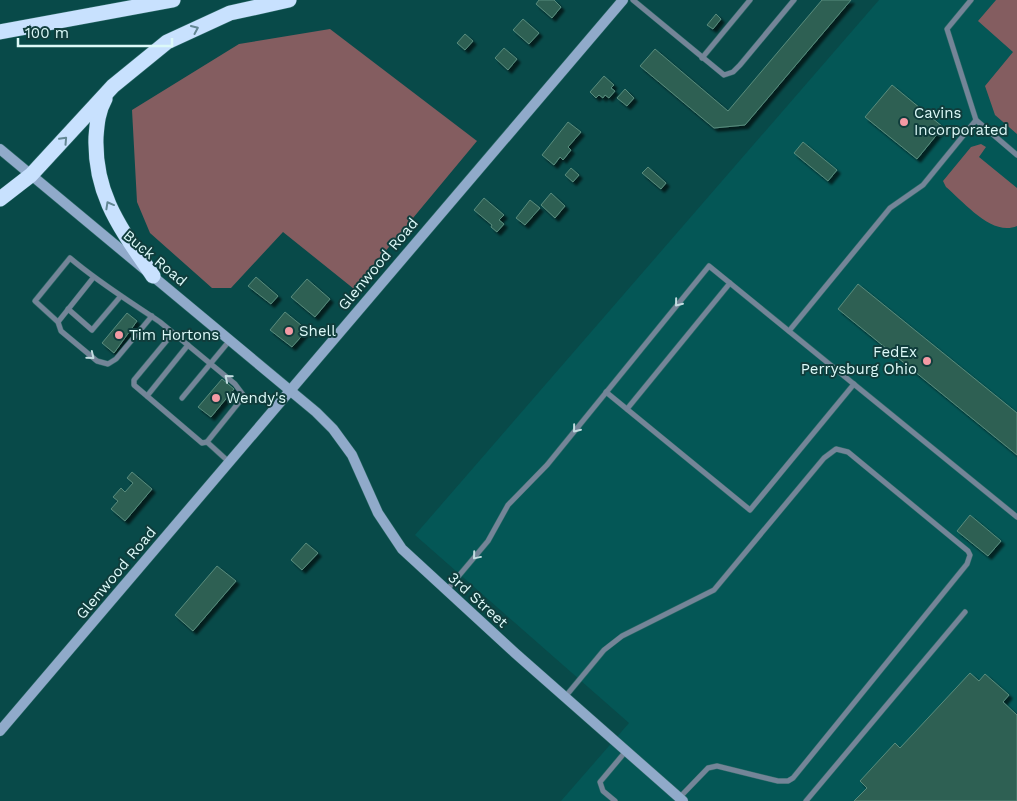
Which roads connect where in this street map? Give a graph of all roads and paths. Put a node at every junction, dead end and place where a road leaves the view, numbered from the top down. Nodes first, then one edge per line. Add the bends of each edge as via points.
1 (173, 0) edge
2 (289, 0) edge
3 (623, 0) edge
4 (633, 0) edge
5 (750, 0) edge
6 (794, 0) edge
7 (971, 0) edge
8 (0, 32) edge
9 (702, 58) junction
10 (113, 86) junction
11 (976, 120) junction
12 (0, 149) edge
13 (1017, 155) edge
14 (31, 175) junction
15 (0, 199) edge
16 (153, 276) junction
17 (93, 278) junction
18 (730, 282) junction
19 (120, 297) junction
20 (68, 309) junction
21 (152, 316) junction
22 (58, 322) junction
23 (789, 331) junction
24 (173, 333) junction
25 (230, 340) junction
26 (188, 345) junction
27 (211, 364) junction
28 (854, 384) junction
29 (290, 390) junction
30 (606, 392) junction
31 (147, 396) junction
32 (182, 398) dead end
33 (627, 409) junction
34 (207, 442) junction
35 (230, 462) junction
36 (1017, 517) edge
37 (446, 591) junction
38 (965, 612) dead end
39 (565, 697) junction
40 (0, 731) edge
41 (626, 751) junction
42 (681, 799) edge
43 (615, 801) edge
44 (806, 801) edge

1 - 8 highway
10 -> 2 highway via 166,42 230,13
3 - 29 street, Glenwood Road
4 - 9 lane
5 - 9 lane
6 - 9 lane via 733,72 721,74
7 - 11 lane via 947,29
14 -> 10 highway
16 -> 10 highway via 125,235 103,194 95,157 97,123
11 - 13 lane
11 - 23 lane via 923,184 890,208
12 - 14 street, Buck Road
14 - 15 highway
14 - 16 street, Buck Road
16 - 25 street, Buck Road
17 - 19 lane
17 - 20 lane
17 - 22 lane via 70,258 35,301
18 - 23 lane
18 -> 30 lane via 709,266
18 - 33 lane
19 - 20 lane via 92,330
19 - 21 lane
20 - 22 lane
22 -> 21 lane via 61,331 97,361 108,364 116,359
21 - 24 lane
23 - 28 lane
24 - 26 lane
24 - 31 lane via 134,380 134,385
25 - 27 lane
25 - 29 street, Buck Road
26 - 27 lane
26 - 31 lane
27 - 32 lane
34 -> 27 lane via 244,396
28 - 33 lane via 750,510
28 - 36 lane
29 - 35 street, Glenwood Road
29 - 37 street, 3rd Street via 316,412 343,442 360,469 393,538
30 - 33 lane
30 -> 37 lane via 547,464 508,505 488,541
31 - 34 lane via 202,443
34 - 35 lane
35 - 40 street, Glenwood Road
37 - 39 street, 3rd Street
38 - 44 lane
39 - 41 street, 3rd Street
39 - 42 lane via 604,650 622,636 714,590 824,458 836,449 848,452 968,551 967,564 792,778 778,781 718,766 708,768
41 - 42 street, 3rd Street
41 - 43 lane via 600,782 603,791

